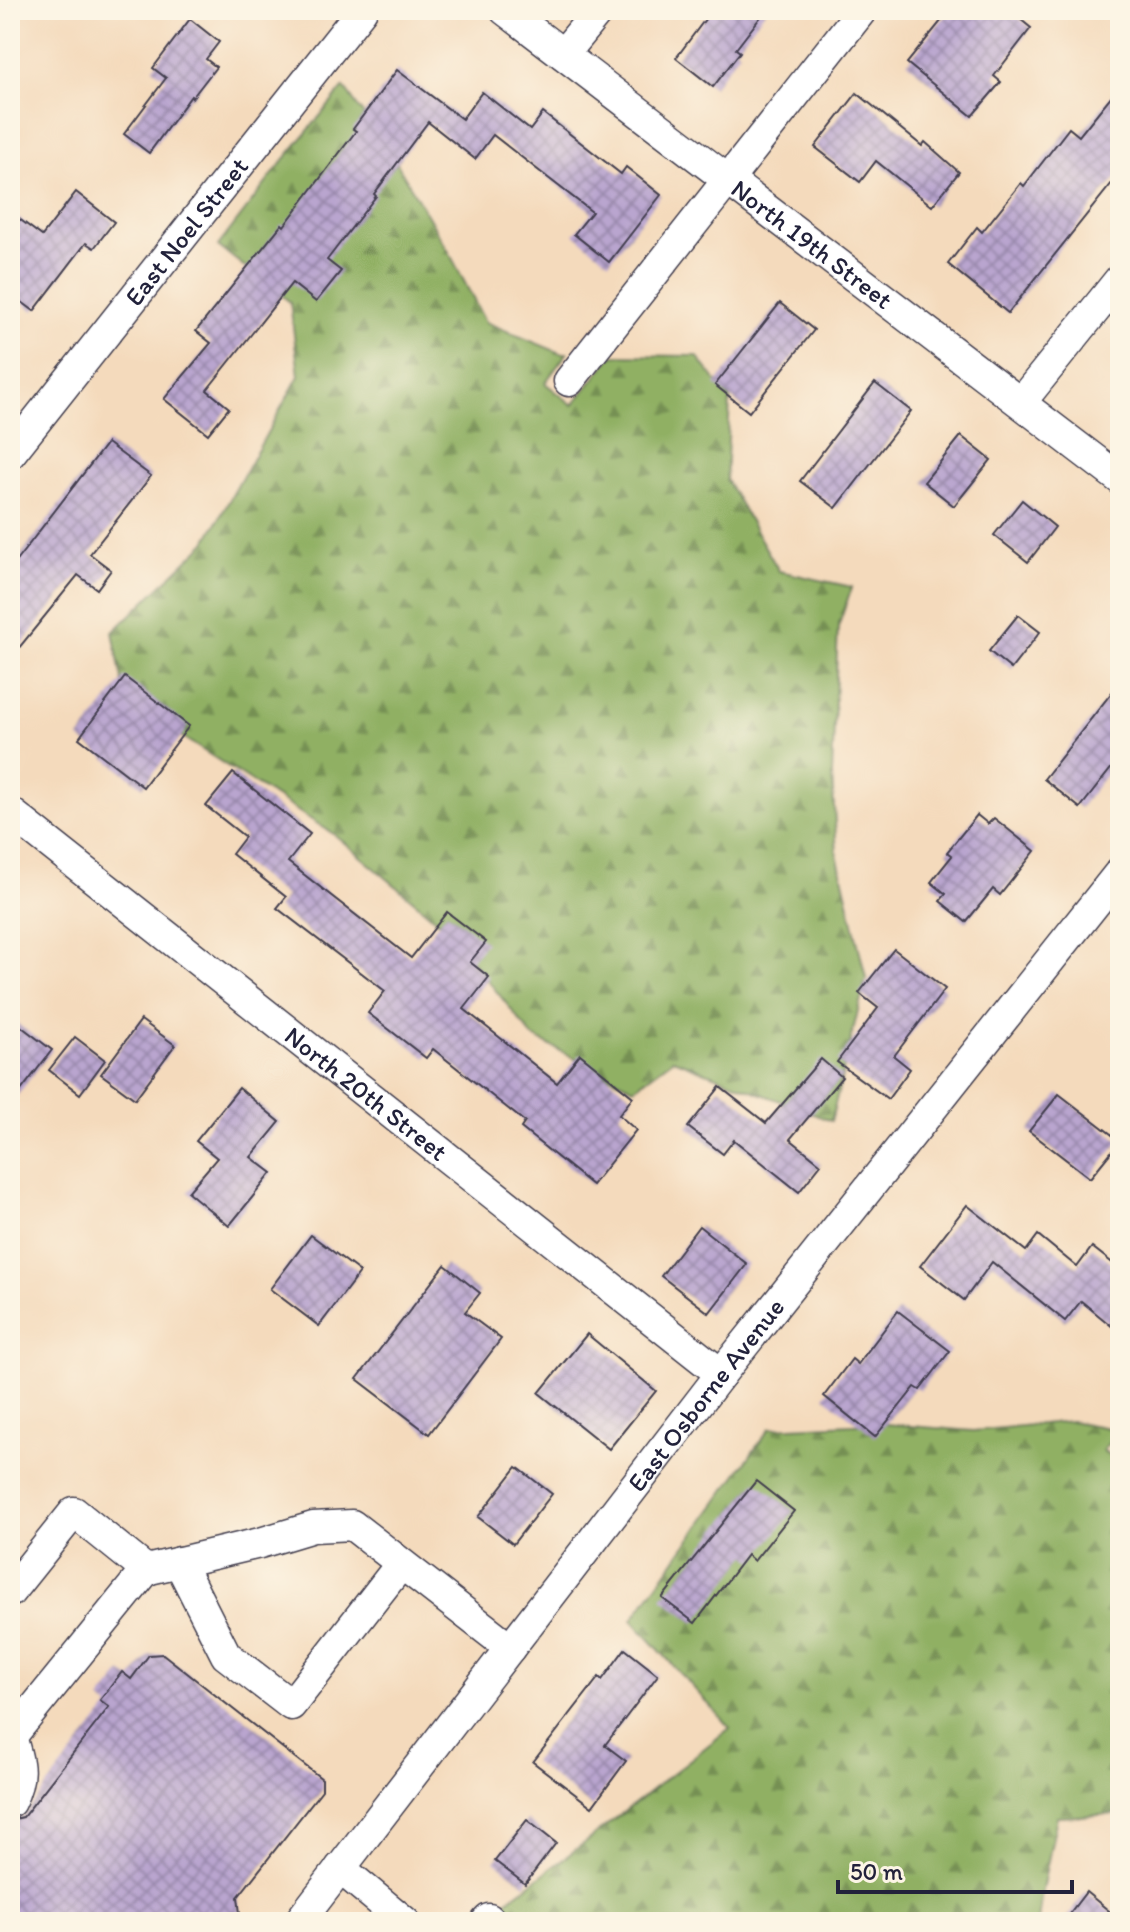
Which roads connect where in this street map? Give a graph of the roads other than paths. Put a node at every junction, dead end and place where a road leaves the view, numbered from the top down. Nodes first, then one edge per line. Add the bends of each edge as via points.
1 (362, 10) edge
2 (505, 10) edge
3 (599, 10) edge
4 (862, 10) edge
5 (563, 54) junction
6 (727, 179) junction
7 (1120, 279) edge
8 (569, 381) dead end
9 (1021, 402) junction
10 (10, 454) edge
11 (1120, 479) edge
12 (10, 812) edge
13 (1120, 872) edge
14 (721, 1374) junction
15 (179, 1562) junction
16 (401, 1564) junction
17 (146, 1570) junction
18 (10, 1592) edge
19 (510, 1648) junction
20 (11, 1738) edge
21 (10, 1802) edge
22 (340, 1868) junction
23 (299, 1922) edge
24 (405, 1922) edge
25 (486, 1922) edge
26 (492, 1922) edge

1 - 10 street, East Noel Street
2 - 5 street, North 19th Street
3 - 5 street
4 - 6 street
5 - 6 street, North 19th Street
6 - 8 street
6 - 9 street, North 19th Street
7 - 9 street
9 - 11 street, North 19th Street
12 - 14 street, North 20th Street
13 - 14 street, East Osborne Avenue
14 - 19 street, East Osborne Avenue
15 - 16 street via 313,1527 352,1525
15 - 16 street via 226,1655 291,1705
15 - 17 street
16 - 19 street
17 - 18 street via 74,1512
17 - 20 street
19 - 22 street, East Osborne Avenue
20 - 21 street via 19,1760 19,1786
22 - 23 street, East Osborne Avenue
22 - 24 street
25 - 26 street

